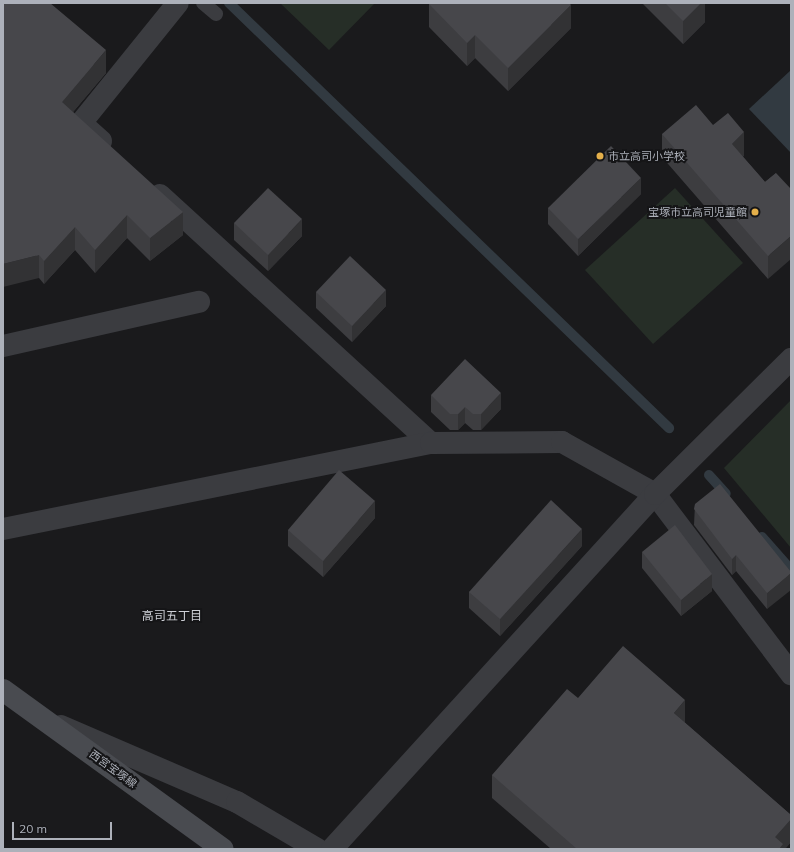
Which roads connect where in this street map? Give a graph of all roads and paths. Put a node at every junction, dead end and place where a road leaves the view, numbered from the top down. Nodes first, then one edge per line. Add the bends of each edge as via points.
1 (178, 3) edge
2 (203, 3) edge
3 (216, 14) dead end
4 (116, 155) edge
5 (145, 182) edge
6 (199, 302) dead end
7 (3, 346) edge
8 (791, 359) edge
9 (431, 443) junction
10 (655, 494) junction
11 (3, 529) edge
12 (791, 674) edge
13 (3, 690) edge
14 (44, 719) junction
15 (223, 849) edge
16 (317, 849) edge
17 (332, 849) edge

1 - 4 street via 81,123
2 - 3 lane
5 - 9 street
6 - 7 street
8 - 10 street
9 - 10 street via 562,442
9 - 11 street
10 - 12 street
10 - 17 street
13 - 14 main road, 西宮宝塚線
14 - 15 main road, 西宮宝塚線
14 - 16 street via 237,802

